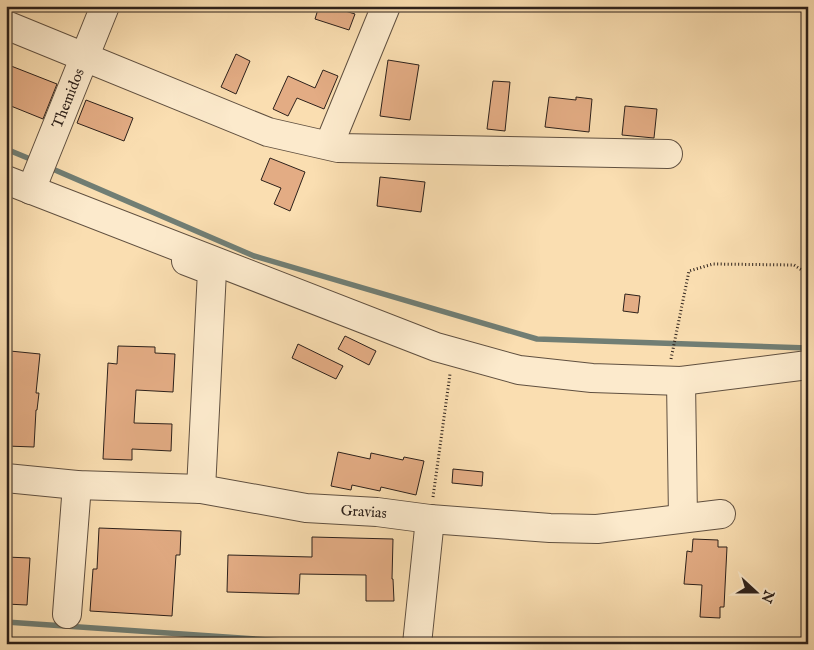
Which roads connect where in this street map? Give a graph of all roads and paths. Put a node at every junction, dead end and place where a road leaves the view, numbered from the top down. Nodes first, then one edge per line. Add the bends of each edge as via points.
1 (105, 6) edge
2 (386, 6) edge
3 (6, 25) edge
4 (86, 56) junction
5 (329, 145) junction
6 (668, 154) dead end
7 (6, 180) edge
8 (34, 184) junction
9 (91, 223) dead end
10 (808, 274) edge
11 (452, 351) junction
12 (808, 364) edge
13 (675, 373) junction
14 (6, 478) edge
15 (77, 485) junction
16 (201, 489) junction
17 (721, 514) dead end
18 (683, 518) junction
19 (430, 519) junction
20 (67, 614) dead end
21 (417, 644) edge

1 - 4 street, Themidos
2 - 5 street
3 - 4 street
4 - 5 street via 268,132
4 - 8 street, Themidos
5 - 6 street via 404,150
7 - 8 street
8 - 11 street via 292,290
9 - 16 street via 212,271
10 - 13 path via 794,265 713,264 689,271 675,338
11 - 13 street via 519,370 592,378
11 - 19 path
12 - 13 street
13 - 18 street
14 - 15 street, Gravias
15 - 16 street, Gravias
15 - 20 street
16 - 19 street, Gravias via 306,508
17 - 18 street, Gravias
18 - 19 street, Gravias via 597,529
19 - 21 street

